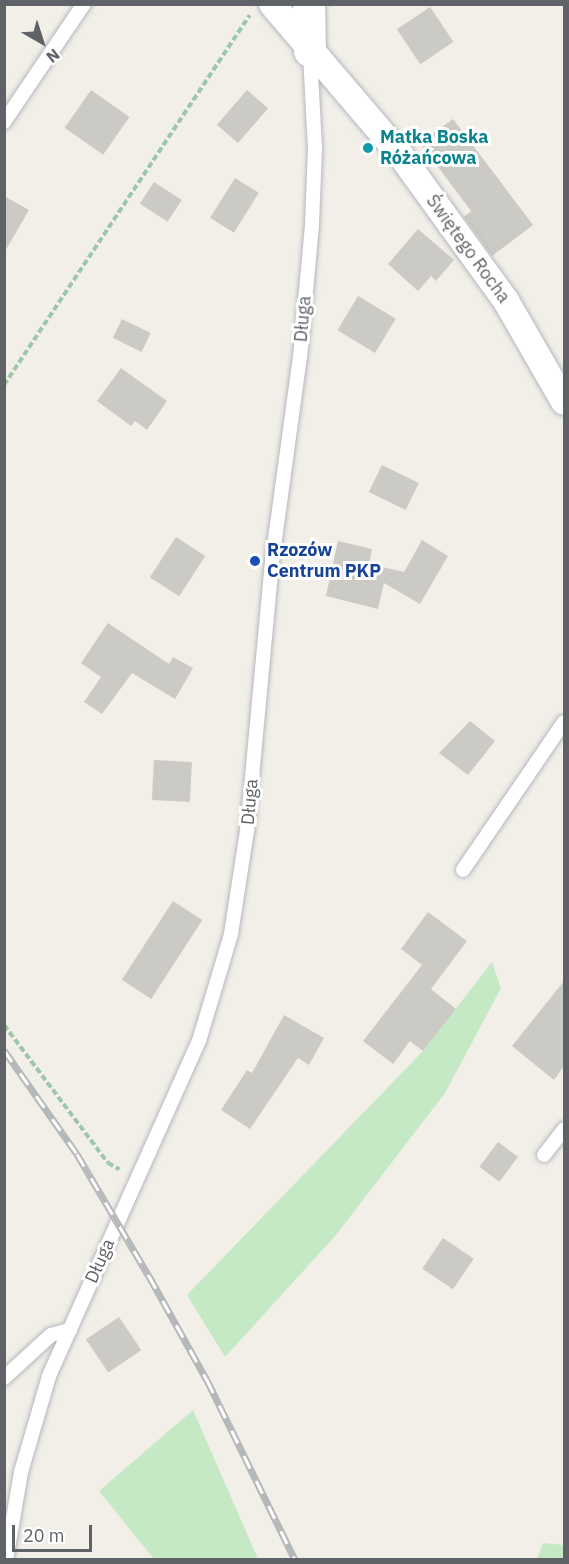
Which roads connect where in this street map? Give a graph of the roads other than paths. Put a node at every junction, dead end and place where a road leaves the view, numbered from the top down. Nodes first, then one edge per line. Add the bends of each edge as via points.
1 (84, 4) edge
2 (272, 4) edge
3 (309, 4) edge
4 (310, 51) junction
5 (4, 122) edge
6 (564, 402) edge
7 (564, 722) edge
8 (463, 870) dead end
9 (564, 1129) edge
10 (544, 1155) dead end
11 (70, 1330) junction
12 (4, 1378) edge
13 (6, 1560) edge

1 - 5 lane
2 - 4 street, Świętego Rocha
3 - 4 street, Długa
4 - 6 street, Świętego Rocha via 399,153 493,282
4 - 11 lane, Długa via 315,149 312,224 300,357 272,561 241,885 231,934 199,1041
7 - 8 lane
9 - 10 lane
11 - 12 lane via 51,1335
11 - 13 lane, Długa via 49,1376 21,1472

